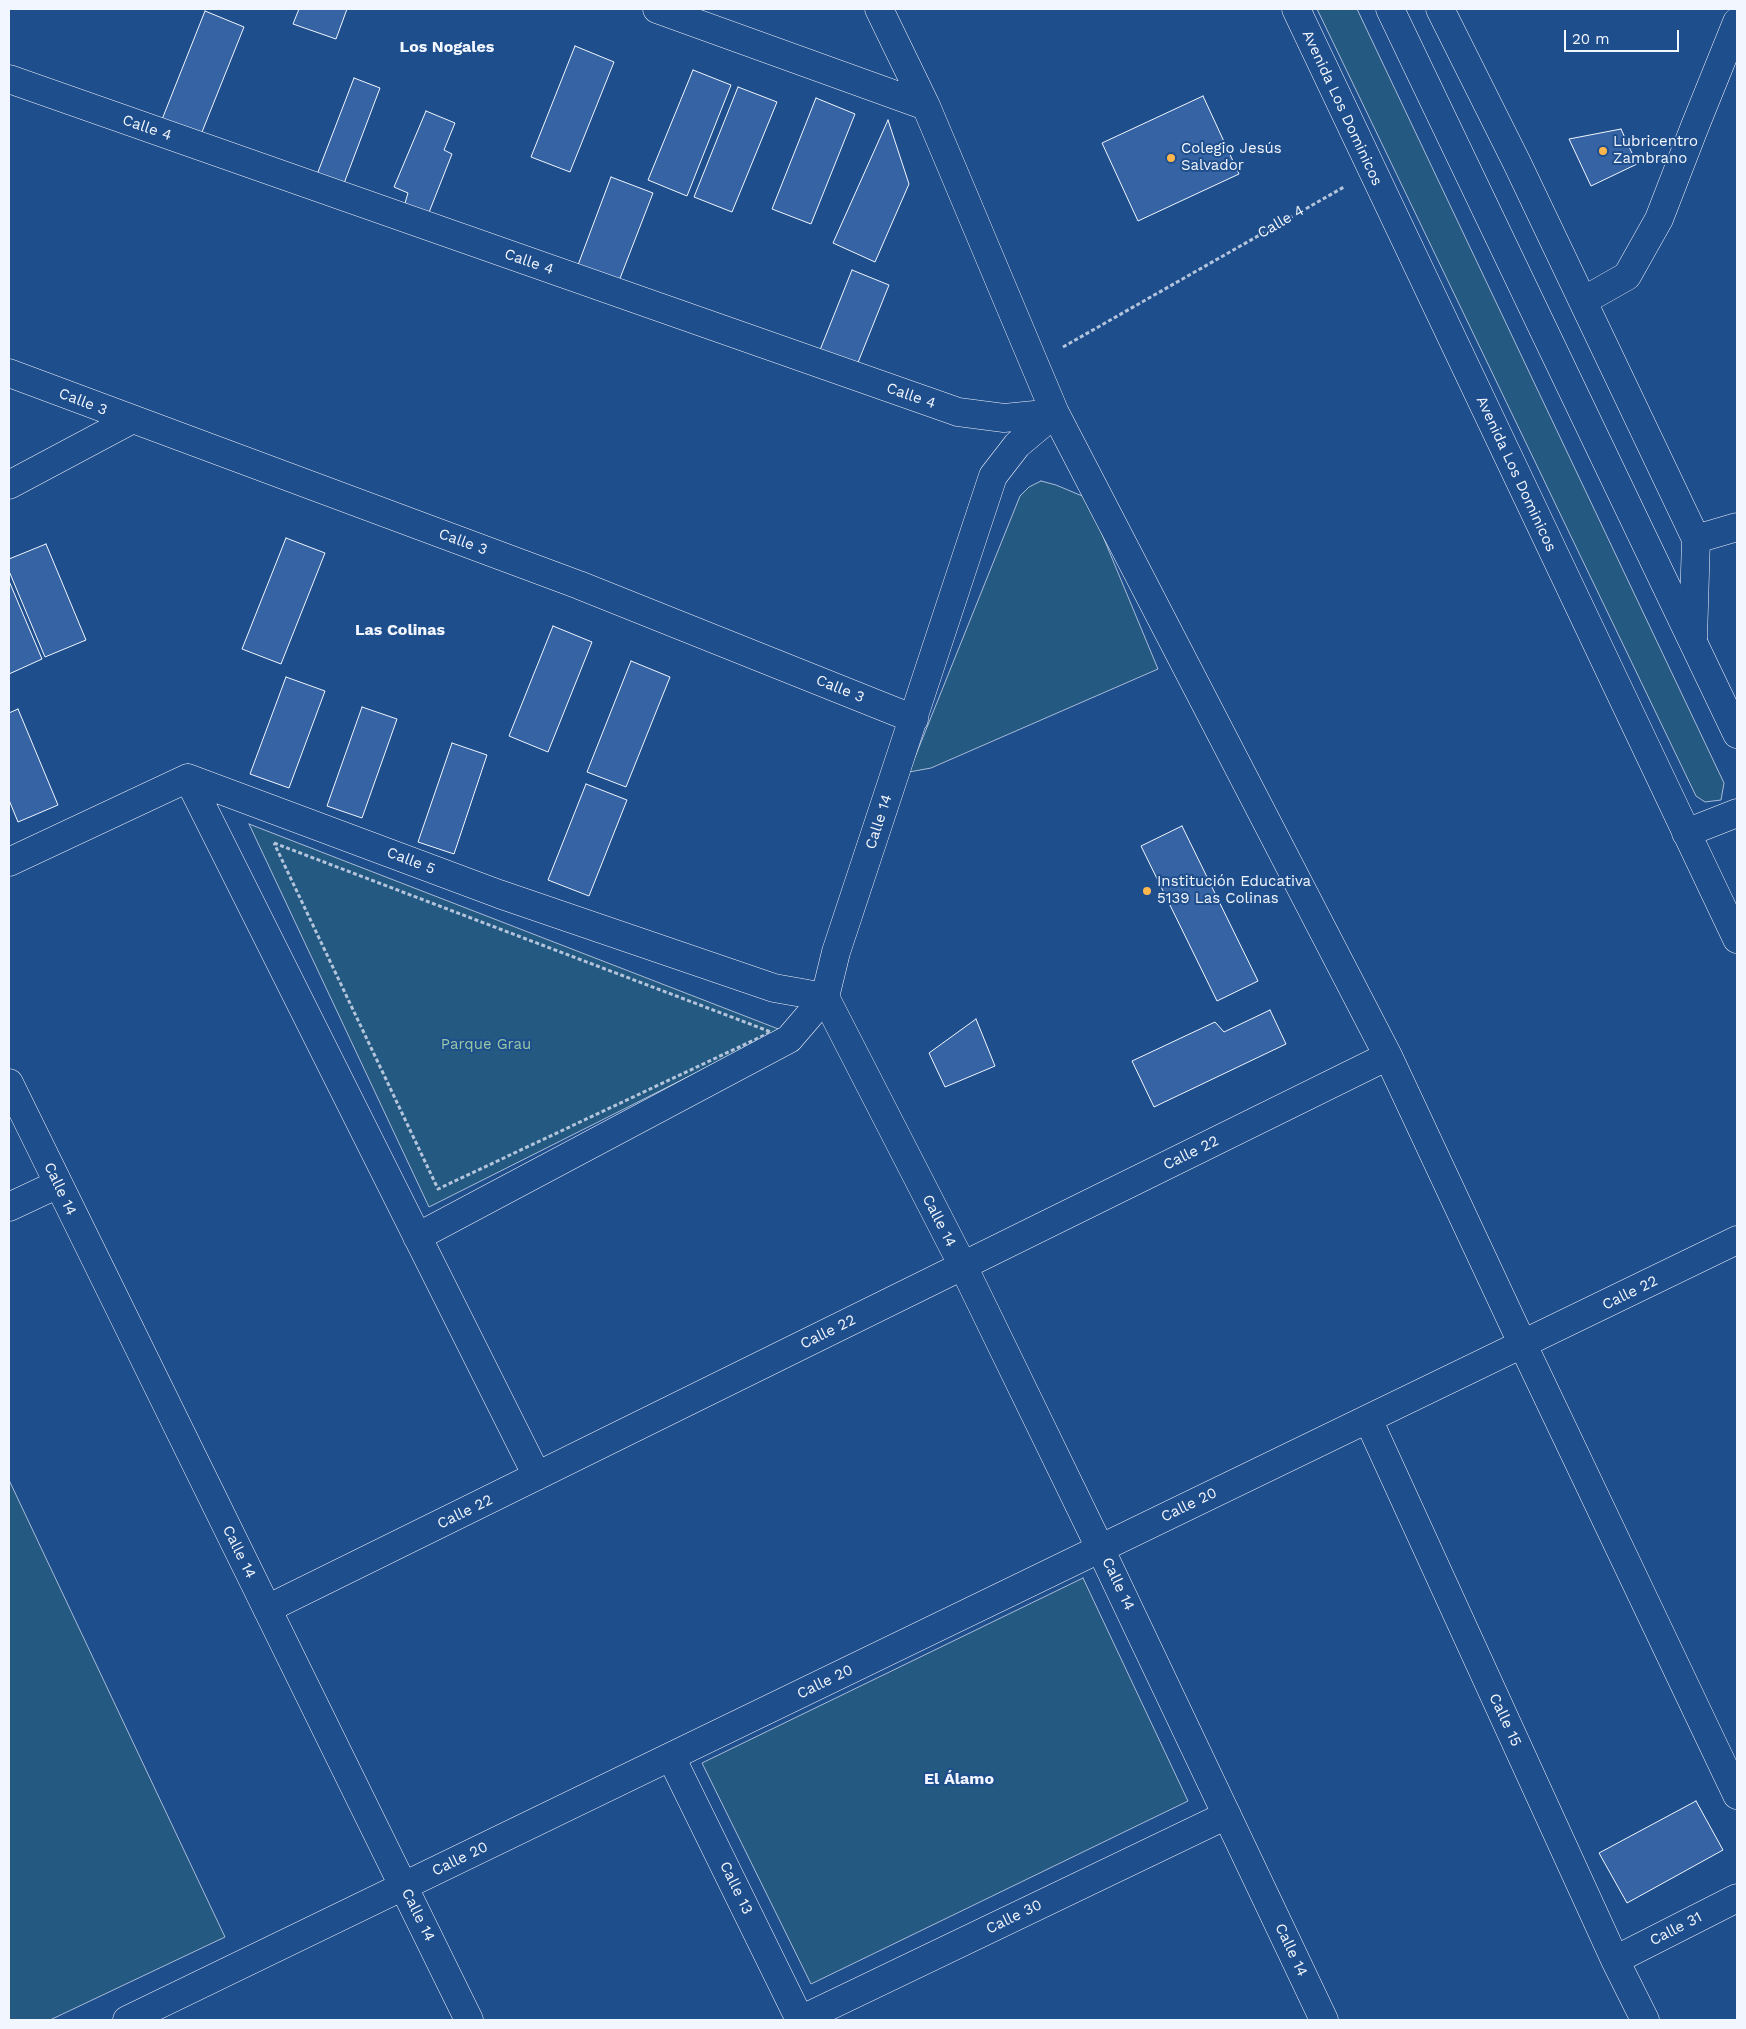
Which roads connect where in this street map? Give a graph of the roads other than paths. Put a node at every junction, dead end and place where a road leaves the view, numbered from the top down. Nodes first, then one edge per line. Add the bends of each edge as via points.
1 (657, 9) edge
2 (879, 9) edge
3 (1296, 9) edge
4 (1390, 9) edge
5 (1449, 16) edge
6 (1737, 22) edge
7 (9, 79) edge
8 (926, 106) junction
9 (1583, 301) junction
10 (9, 373) edge
11 (1054, 413) junction
12 (131, 420) junction
13 (9, 485) edge
14 (1737, 527) edge
15 (1696, 539) junction
16 (1693, 639) junction
17 (914, 719) junction
18 (1737, 734) edge
19 (188, 778) junction
20 (1737, 813) edge
21 (1686, 833) junction
22 (9, 862) edge
23 (1737, 939) edge
24 (825, 997) junction
25 (1388, 1056) junction
26 (9, 1084) edge
27 (58, 1184) junction
28 (9, 1207) edge
29 (417, 1237) junction
30 (1737, 1240) edge
31 (963, 1266) junction
32 (1523, 1345) junction
33 (1368, 1419) junction
34 (536, 1476) junction
35 (1100, 1548) junction
36 (267, 1609) junction
37 (671, 1756) junction
38 (1737, 1795) edge
39 (1227, 1815) junction
40 (403, 1886) junction
41 (1737, 1898) edge
42 (1615, 1960) junction
43 (127, 2020) edge
44 (469, 2020) edge
45 (800, 2020) edge
46 (1324, 2020) edge
47 (1645, 2020) edge

1 - 8 street
2 - 8 street
3 - 21 street, Avenida Los Dominicos
4 - 16 street
5 - 9 street
6 - 9 street via 1659,219 1627,276
7 - 11 street, Calle 4 via 958,412 1004,418
8 - 11 street
9 - 15 street
10 - 12 street, Calle 3
11 - 17 street, Calle 14 via 1017,445 993,476
11 - 25 street
12 - 13 street
12 - 17 street, Calle 3 via 579,585
14 - 15 street
15 - 16 street
16 - 18 street
17 - 24 street, Calle 14 via 836,952
19 - 22 street
19 - 24 street, Calle 5 via 499,894 774,988
19 - 29 street
20 - 21 street
21 - 23 street, Avenida Los Dominicos
24 - 29 street via 789,1039
24 - 31 street, Calle 14
25 - 31 street, Calle 22
25 - 32 street
26 - 27 street, Calle 14
27 - 28 street
27 - 36 street, Calle 14
29 - 34 street
30 - 32 street, Calle 22
31 - 34 street, Calle 22
31 - 35 street, Calle 14
32 - 33 street, Calle 20
32 - 38 street
33 - 35 street, Calle 20
33 - 42 street, Calle 15
34 - 36 street, Calle 22
35 - 37 street, Calle 20
35 - 39 street, Calle 14
36 - 40 street, Calle 14
37 - 40 street, Calle 20
37 - 45 street, Calle 13
39 - 45 street, Calle 30
39 - 46 street, Calle 14
40 - 43 street, Calle 20
40 - 44 street, Calle 14
41 - 42 street, Calle 31
42 - 47 street, Calle 15

